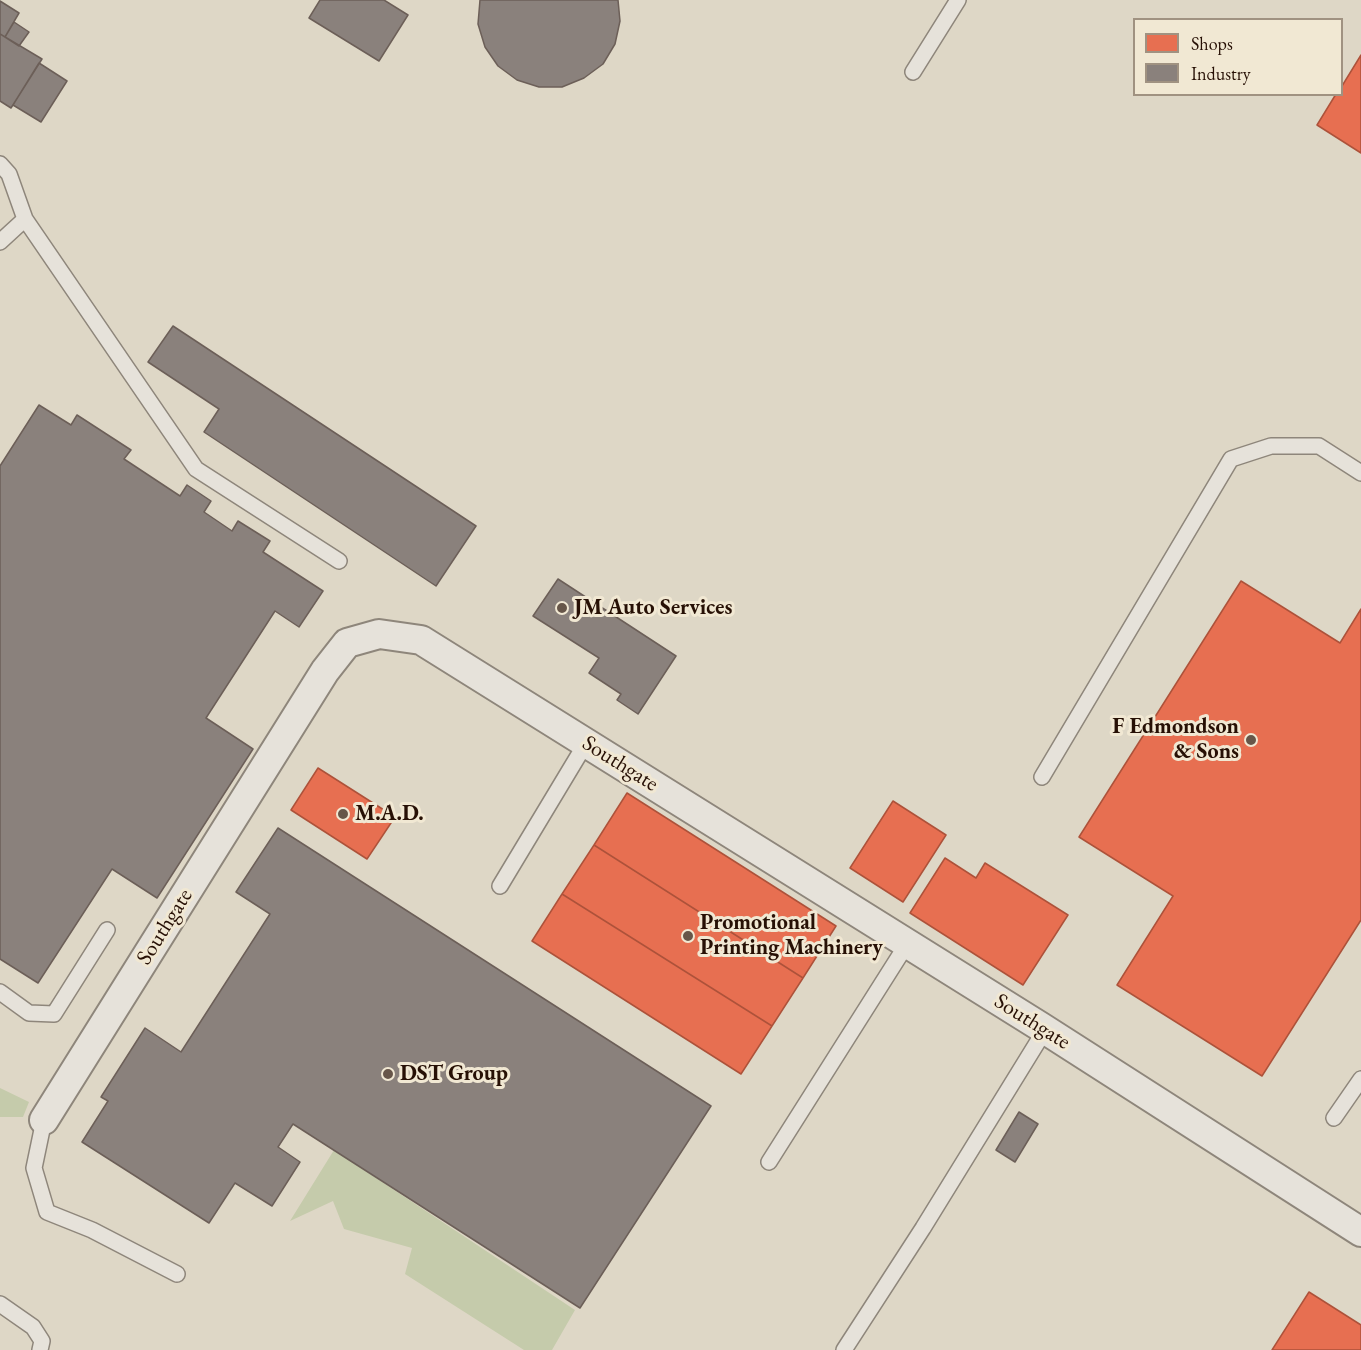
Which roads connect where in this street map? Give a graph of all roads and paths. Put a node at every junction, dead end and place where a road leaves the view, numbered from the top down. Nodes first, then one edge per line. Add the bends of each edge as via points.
1 (958, 0) edge
2 (913, 72) dead end
3 (0, 165) edge
4 (25, 219) junction
5 (0, 242) edge
6 (1361, 472) edge
7 (339, 561) dead end
8 (586, 743) junction
9 (1042, 777) dead end
10 (500, 886) dead end
11 (107, 930) dead end
12 (908, 944) junction
13 (0, 992) edge
14 (1045, 1030) junction
15 (1361, 1079) edge
16 (1334, 1118) dead end
17 (44, 1120) joint
18 (769, 1162) dead end
19 (1361, 1232) edge
20 (177, 1274) dead end
21 (0, 1304) edge
22 (40, 1350) edge
23 (844, 1350) edge

1 - 2 lane
3 - 4 lane via 9,174
4 - 5 lane
4 - 7 lane via 196,468
6 - 9 lane via 1319,446 1271,446 1231,459
8 - 10 lane
8 - 12 street, Southgate
8 - 17 street, Southgate via 421,640 379,634 347,643 319,681
11 - 13 lane via 54,1014 29,1013
12 - 14 street, Southgate
12 - 18 lane
14 - 19 street, Southgate
14 - 23 lane
15 - 16 lane
17 - 20 lane via 34,1168 47,1212 93,1230
21 - 22 lane via 33,1327 42,1341

